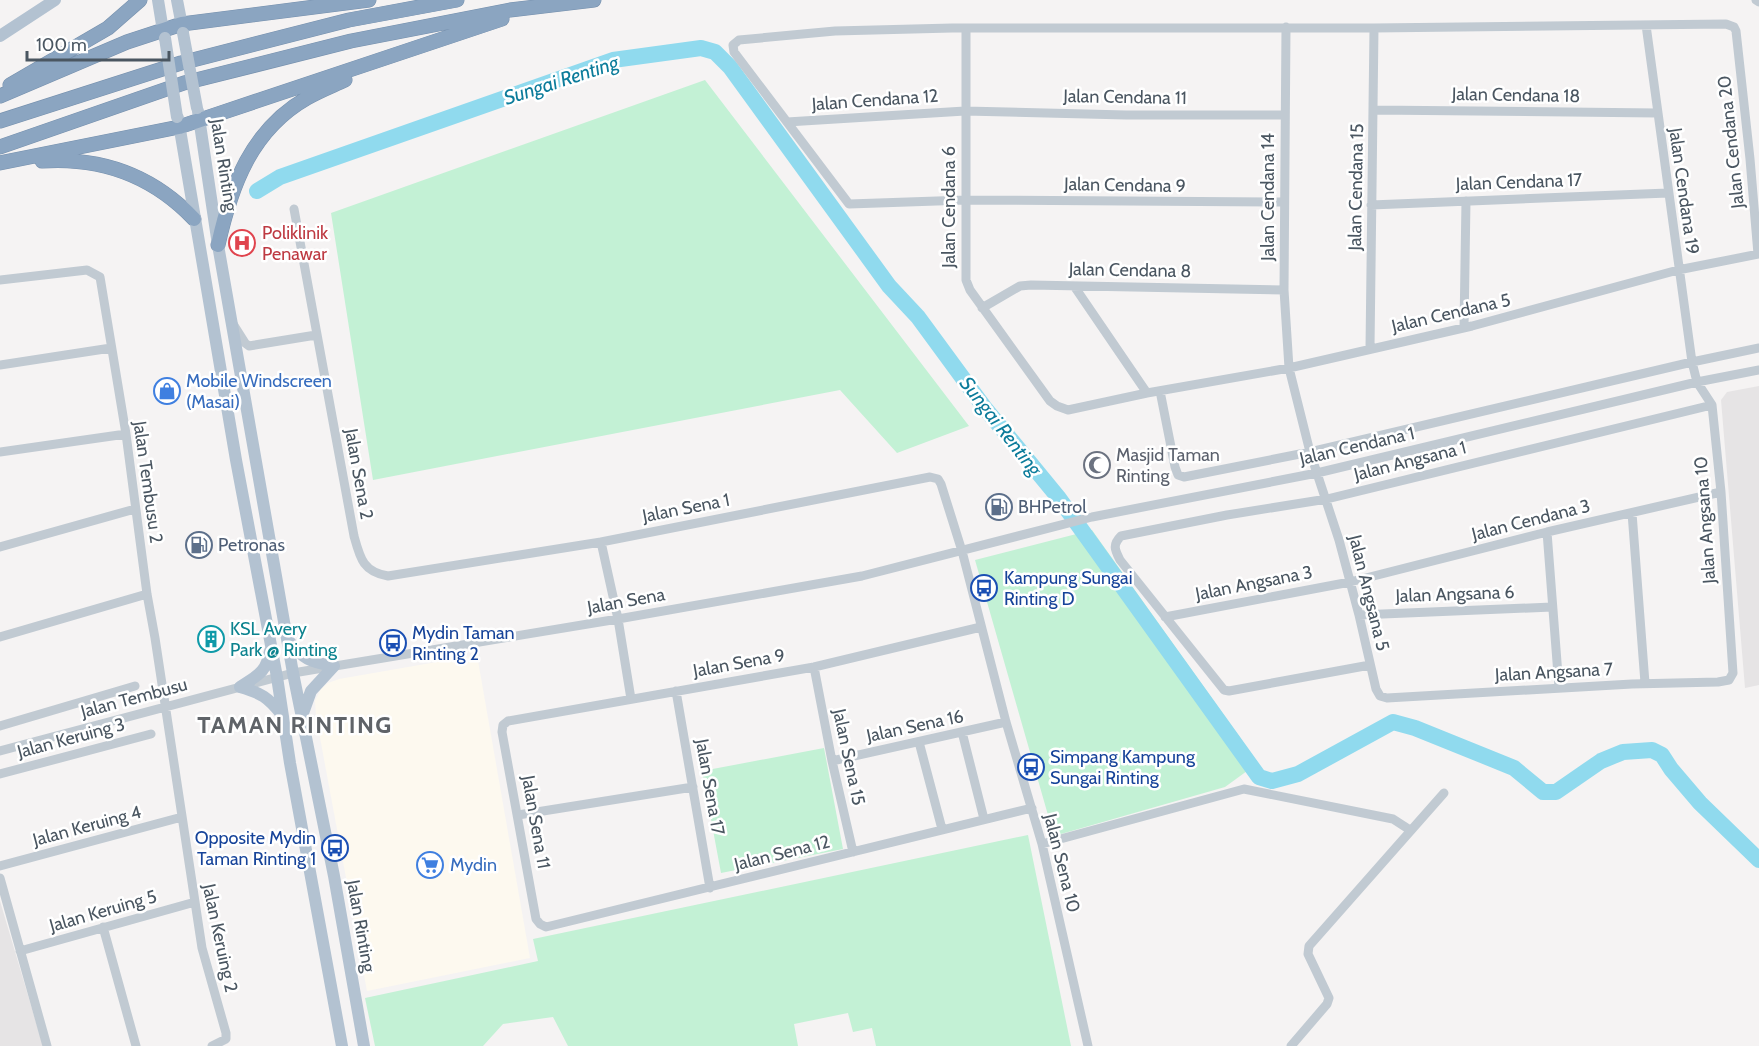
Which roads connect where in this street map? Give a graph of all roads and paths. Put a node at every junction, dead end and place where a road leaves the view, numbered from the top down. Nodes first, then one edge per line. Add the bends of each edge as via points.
1 (56, 0) edge
2 (140, 0) edge
3 (158, 0) edge
4 (177, 0) edge
5 (301, 0) edge
6 (369, 0) edge
7 (457, 0) edge
8 (594, 0) edge
9 (338, 3) junction
10 (544, 6) junction
11 (1646, 25) junction
12 (1286, 27) junction
13 (966, 28) junction
14 (1374, 28) junction
15 (183, 29) junction
16 (164, 34) junction
17 (0, 36) edge
18 (390, 57) junction
19 (0, 91) edge
20 (0, 96) edge
21 (1374, 110) junction
22 (965, 111) junction
23 (1657, 113) junction
24 (198, 114) junction
25 (1285, 115) junction
26 (0, 121) edge
27 (178, 122) junction
28 (787, 122) junction
29 (0, 147) edge
30 (1755, 158) edge
31 (0, 164) edge
32 (1668, 193) junction
33 (966, 200) junction
34 (1466, 201) junction
35 (1284, 202) junction
36 (1371, 205) junction
37 (294, 209) dead end
38 (194, 219) junction
39 (218, 245) junction
40 (1759, 254) edge
41 (1678, 270) junction
42 (0, 280) edge
43 (1074, 286) junction
44 (1284, 290) junction
45 (982, 308) junction
46 (232, 321) junction
47 (1464, 328) junction
48 (316, 335) junction
49 (111, 348) junction
50 (1370, 348) junction
51 (1759, 348) edge
52 (1692, 362) junction
53 (0, 365) edge
54 (1289, 368) junction
55 (1759, 370) edge
56 (1697, 382) junction
57 (1160, 391) junction
58 (1148, 393) junction
59 (1712, 405) junction
60 (126, 434) junction
61 (0, 452) edge
62 (1310, 452) junction
63 (1317, 473) junction
64 (1721, 492) junction
65 (1327, 499) junction
66 (135, 509) junction
67 (1632, 513) junction
68 (1547, 532) junction
69 (602, 542) junction
70 (0, 547) edge
71 (962, 550) junction
72 (366, 566) joint
73 (1350, 582) junction
74 (147, 594) junction
75 (1552, 607) junction
76 (1359, 615) junction
77 (1165, 617) junction
78 (618, 619) junction
79 (981, 627) junction
80 (0, 637) edge
81 (287, 639) junction
82 (271, 644) junction
83 (1370, 665) junction
84 (334, 666) junction
85 (814, 667) junction
86 (293, 673) junction
87 (277, 677) junction
88 (1730, 680) joint
89 (1645, 683) junction
90 (135, 686) dead end
91 (240, 687) junction
92 (1558, 688) junction
93 (676, 691) junction
94 (1380, 696) joint
95 (631, 699) junction
96 (164, 707) junction
97 (283, 716) junction
98 (301, 717) junction
99 (1006, 722) junction
100 (502, 725) joint
101 (0, 726) edge
102 (962, 732) junction
103 (151, 734) dead end
104 (919, 742) junction
105 (0, 751) edge
106 (832, 761) junction
107 (0, 774) edge
108 (693, 787) junction
109 (1444, 793) dead end
110 (1032, 808) junction
111 (518, 814) junction
112 (182, 817) junction
113 (984, 819) junction
114 (942, 830) junction
115 (1410, 830) junction
116 (1042, 843) junction
117 (853, 852) junction
118 (0, 866) edge
119 (0, 878) edge
120 (710, 888) junction
121 (195, 902) junction
122 (540, 924) joint
123 (104, 927) junction
124 (20, 951) junction
125 (46, 1046) edge
126 (136, 1046) edge
127 (212, 1046) edge
128 (342, 1046) edge
129 (364, 1046) edge
130 (1088, 1046) edge
131 (1291, 1046) edge

1 - 17 main road
2 - 19 highway via 108,28
3 - 16 main road
4 - 15 main road, Jalan Rinting
5 - 9 highway
6 - 9 highway
7 - 26 highway via 349,20 181,63
8 - 10 highway
9 - 15 highway
10 - 18 highway
10 - 29 highway via 351,40 184,83
11 - 14 street
11 - 23 street, Jalan Cendana 19
11 - 30 street, Jalan Cendana 20 via 1734,27
12 - 13 street
12 - 14 street
12 - 25 street, Jalan Cendana 14
13 - 22 street, Jalan Cendana 6
13 - 28 street via 834,31 735,42 734,52
14 - 21 street, Jalan Cendana 15
15 - 16 highway
15 - 24 main road, Jalan Rinting, bridge
16 - 20 highway via 127,42
16 - 27 main road, bridge
18 - 24 highway
18 - 39 highway via 307,98 269,129 244,165 228,201
21 - 23 street, Jalan Cendana 18
21 - 36 street, Jalan Cendana 15
22 - 25 street, Jalan Cendana 11
22 - 28 street, Jalan Cendana 12
22 - 33 street, Jalan Cendana 6
23 - 32 street, Jalan Cendana 19
24 - 27 highway
24 - 39 main road, Jalan Rinting
25 - 35 street, Jalan Cendana 14
27 - 31 highway
27 - 38 main road
28 - 33 street, Jalan Cendana 9 via 849,204
30 - 40 street, Jalan Cendana 20
31 - 38 highway via 68,161 126,172 159,189
32 - 34 street, Jalan Cendana 17
32 - 41 street, Jalan Cendana 19
33 - 35 street, Jalan Cendana 9
33 - 45 street, Jalan Cendana 6 via 966,280
34 - 36 street, Jalan Cendana 17
34 - 47 street
35 - 44 street, Jalan Cendana 14
36 - 50 street, Jalan Cendana 15
37 - 48 street, Jalan Sena 2
38 - 82 main road
39 - 46 main road, Jalan Rinting
40 - 41 street, Jalan Cendana 5
41 - 47 street, Jalan Cendana 5
41 - 52 street, Jalan Cendana 19
42 - 49 street, Jalan Tembusu 2 via 87,270 99,277
43 - 44 street, Jalan Cendana 8
43 - 45 street, Jalan Cendana 8 via 1020,286
43 - 58 street
44 - 54 street, Jalan Cendana 14
45 - 58 street, Jalan Cendana 6 via 1057,406 1068,410
46 - 48 street via 249,346
46 - 81 main road, Jalan Rinting
47 - 50 street, Jalan Cendana 5
48 - 72 street, Jalan Sena 2 via 354,536
49 - 53 street
49 - 60 street, Jalan Tembusu 2
50 - 54 street, Jalan Cendana 5
51 - 52 street, Jalan Cendana 1
52 - 56 street, Jalan Angsana 10
52 - 62 street, Jalan Cendana 1
54 - 57 street, Jalan Cendana 5
54 - 62 street, Jalan Cendana 14
55 - 56 street, Jalan Cendana 1
56 - 59 street, Jalan Angsana 10
56 - 63 street, Jalan Cendana 1
57 - 58 street, Jalan Cendana 5
57 - 62 street, Jalan Cendana 1 via 1178,475 1184,477
59 - 64 street, Jalan Angsana 10
59 - 65 street, Jalan Angsana 1
60 - 61 street
60 - 66 street, Jalan Tembusu 2
62 - 63 street, Jalan Angsana 5
63 - 65 street, Jalan Angsana 5
63 - 71 street, Jalan Cendana 1 via 1092,517
64 - 67 street, Jalan Cendana 3
64 - 88 street, Jalan Angsana 10
65 - 73 street, Jalan Angsana 5
65 - 77 street, Jalan Angsana 1 via 1121,537 1114,549 1120,560
66 - 70 street
66 - 74 street, Jalan Tembusu 2
67 - 68 street, Jalan Cendana 3
67 - 89 street
68 - 73 street, Jalan Cendana 3
68 - 75 street
69 - 71 street, Jalan Sena 1 via 930,477 941,484
69 - 72 street, Jalan Sena 1 via 388,576
69 - 78 street
71 - 78 street, Jalan Sena via 862,576
71 - 79 street, Jalan Sena 10
73 - 76 street, Jalan Angsana 5
73 - 77 street, Jalan Angsana 3
74 - 80 street
74 - 96 street, Jalan Tembusu 2
75 - 76 street, Jalan Angsana 6
75 - 92 street
76 - 83 street, Jalan Angsana 5
77 - 83 street via 1226,691
78 - 84 street, Jalan Sena
78 - 95 street
79 - 85 street, Jalan Sena 9
79 - 99 street, Jalan Sena 10
81 - 84 main road via 307,659
81 - 86 main road, Jalan Rinting
82 - 87 main road
82 - 91 main road via 267,666
83 - 94 street, Jalan Angsana 5
84 - 86 street, Jalan Sena
84 - 98 main road via 311,691
85 - 93 street, Jalan Sena 9
85 - 106 street, Jalan Sena 15
86 - 87 street, Jalan Sena
86 - 98 main road, Jalan Rinting
87 - 91 street, Jalan Tembusu
87 - 97 main road
88 - 89 street, Jalan Angsana 7
89 - 92 street, Jalan Angsana 7
90 - 101 street
91 - 96 street, Jalan Tembusu
91 - 97 main road via 261,693
92 - 94 street, Jalan Angsana 7
93 - 95 street, Jalan Sena 9
93 - 108 street, Jalan Sena 17
95 - 100 street, Jalan Sena 9
96 - 105 street, Jalan Tembusu
96 - 112 street, Jalan Keruing 2
97 - 128 main road
98 - 129 main road, Jalan Rinting
99 - 102 street, Jalan Sena 16
99 - 110 street, Jalan Sena 10
100 - 111 street, Jalan Sena 11
102 - 104 street, Jalan Sena 16
102 - 113 street
103 - 107 street, Jalan Keruing 3
104 - 106 street, Jalan Sena 16
104 - 114 street
106 - 117 street, Jalan Sena 15
108 - 111 street
108 - 120 street, Jalan Sena 17
109 - 115 street
110 - 113 street, Jalan Sena 12
110 - 116 street, Jalan Sena 10
111 - 122 street, Jalan Sena 11
112 - 118 street, Jalan Keruing 4
112 - 121 street, Jalan Keruing 2
113 - 114 street, Jalan Sena 12
114 - 117 street, Jalan Sena 12
115 - 116 street via 1393,819 1244,789
115 - 131 street via 1309,946 1308,954 1329,998
116 - 130 street, Jalan Sena 10
117 - 120 street, Jalan Sena 12
119 - 124 street
120 - 122 street, Jalan Sena 12 via 546,927
121 - 123 street, Jalan Keruing 5
121 - 127 street, Jalan Keruing 2 via 202,948 226,1033 226,1039
123 - 124 street, Jalan Keruing 5
123 - 126 street
124 - 125 street

